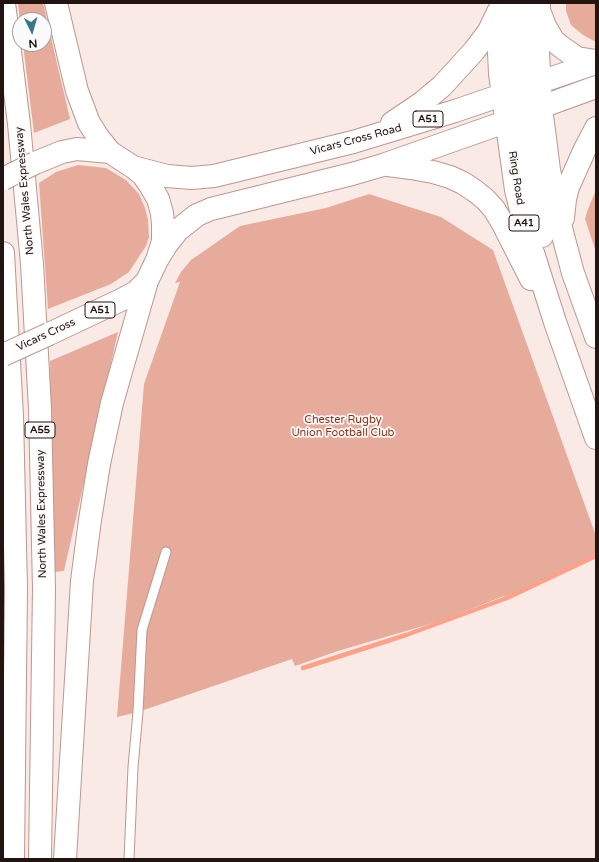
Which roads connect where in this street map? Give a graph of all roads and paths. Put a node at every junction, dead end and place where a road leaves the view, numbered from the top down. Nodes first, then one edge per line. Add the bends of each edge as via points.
1 (4, 3) edge
2 (56, 3) edge
3 (501, 5) edge
4 (533, 5) edge
5 (596, 62) edge
6 (539, 83) junction
7 (596, 87) edge
8 (510, 93) junction
9 (534, 110) junction
10 (508, 121) junction
11 (596, 128) edge
12 (353, 142) junction
13 (110, 152) junction
14 (383, 165) junction
15 (133, 166) junction
16 (3, 179) edge
17 (561, 228) junction
18 (3, 253) edge
19 (157, 260) junction
20 (147, 281) junction
21 (555, 322) junction
22 (596, 337) edge
23 (3, 355) edge
24 (596, 438) edge
25 (166, 552) dead end
26 (13, 859) edge
27 (40, 859) edge
28 (65, 859) edge
29 (128, 859) edge

1 - 27 highway, North Wales Expressway / A55 via 19,124 32,264 40,408 44,589
2 - 13 highway via 77,91 89,122
3 - 8 highway, Ring Road / A41 via 499,52
3 - 12 highway via 489,31 442,86 405,115
4 - 5 highway via 553,40 578,58
4 - 6 highway
4 - 8 highway
5 - 6 highway, Vicars Cross Road / A51
6 - 8 highway, Vicars Cross Road / A51
6 - 9 highway via 534,93
7 - 9 highway, A51
8 - 10 highway, Ring Road / A41
8 - 12 highway, Vicars Cross Road / A51
9 - 10 highway, A51
9 - 17 highway
9 - 21 highway via 528,161
10 - 14 highway, A51
10 - 21 highway, Ring Road / A41 via 516,190 526,231
11 - 17 highway via 568,187
12 - 15 highway, Vicars Cross Road / A51 via 214,176 167,176
13 - 15 highway, Vicars Cross / A51
13 - 16 highway, Vicars Cross / A51, bridge via 77,149 62,152
14 - 19 highway, A51 via 211,209 197,215 178,230
14 - 21 highway via 450,177 485,199 502,222
15 - 19 highway, Vicars Cross / A51 via 150,185 162,213 163,241
17 - 22 highway via 573,273
18 - 26 highway, A55 via 12,416 16,588
19 - 20 highway, Vicars Cross / A51
20 - 23 highway, Vicars Cross / A51, bridge via 136,292
20 - 28 highway via 112,403 90,520 82,581
21 - 24 highway, Ring Road / A41
25 - 29 lane via 142,630

